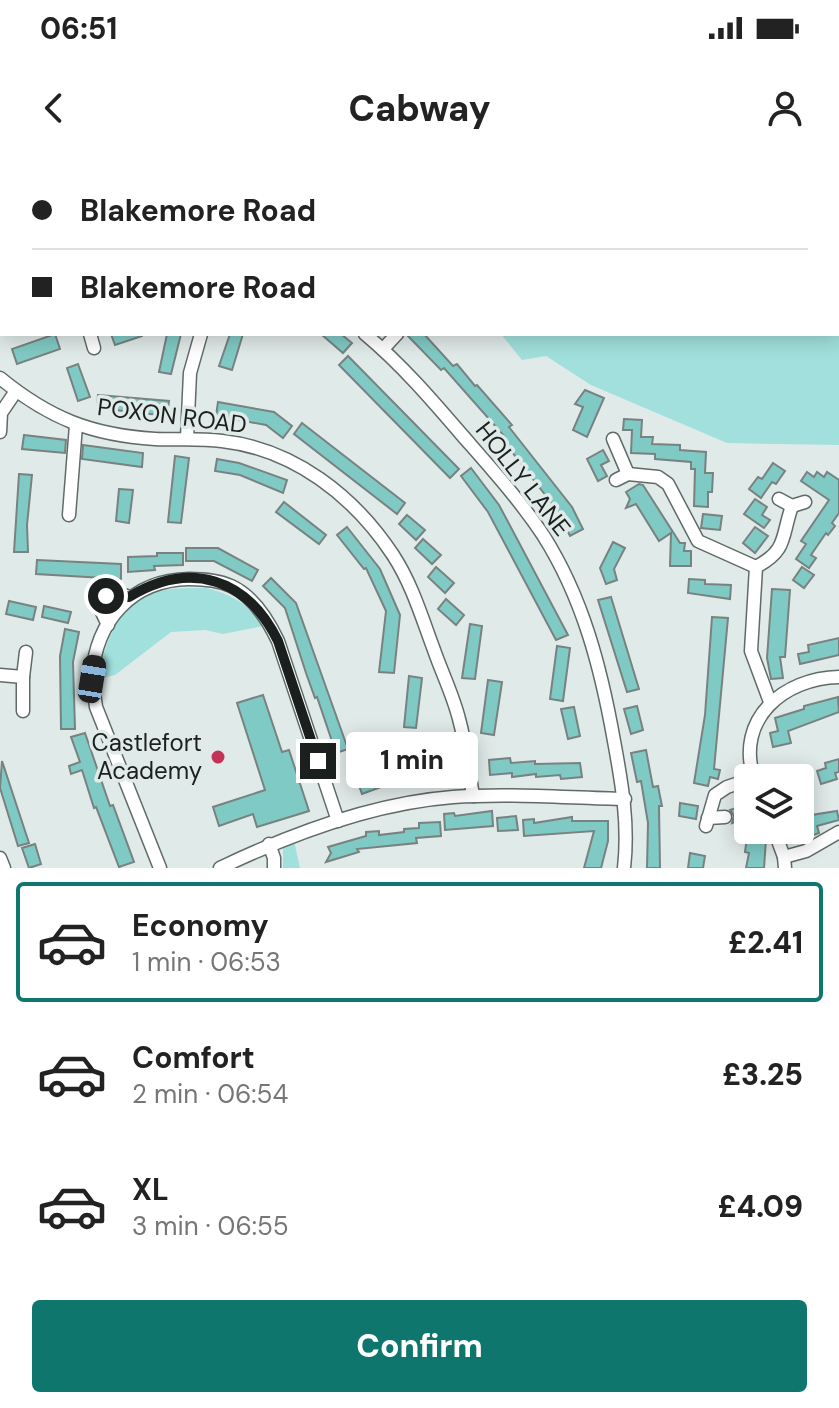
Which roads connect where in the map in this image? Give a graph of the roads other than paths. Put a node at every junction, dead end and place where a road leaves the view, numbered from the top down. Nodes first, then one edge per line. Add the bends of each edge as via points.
1 (91, 336) edge
2 (200, 336) edge
3 (367, 336) edge
4 (395, 336) edge
5 (94, 348) dead end
6 (383, 349) junction
7 (0, 378) edge
8 (16, 391) junction
9 (76, 425) junction
10 (0, 432) edge
11 (187, 438) junction
12 (613, 439) dead end
13 (779, 499) dead end
14 (69, 515) dead end
15 (756, 567) junction
16 (129, 597) junction
17 (108, 625) junction
18 (26, 652) dead end
19 (0, 675) edge
20 (23, 677) junction
21 (839, 677) edge
22 (770, 702) junction
23 (23, 711) dead end
24 (751, 764) edge
25 (734, 785) edge
26 (473, 796) junction
27 (625, 799) junction
28 (725, 817) dead end
29 (338, 821) junction
30 (839, 832) edge
31 (269, 844) junction
32 (0, 858) edge
33 (784, 862) edge
34 (4, 868) edge
35 (160, 868) edge
36 (220, 868) edge
37 (274, 868) edge
38 (624, 868) edge

1 - 5 street
2 - 11 street via 190,373
3 - 6 street, HOLLY LANE
4 - 6 street
6 - 27 street, HOLLY LANE via 510,491 561,566 603,678
7 - 8 street, POXON ROAD
8 - 9 street, POXON ROAD
8 - 10 street via 1,413
9 - 11 street, POXON ROAD via 155,439
9 - 14 street
11 - 26 street, POXON ROAD via 226,441 305,468 361,512 408,583 459,719
12 - 15 street via 622,477 649,474 668,484 698,541
13 - 15 street via 799,504 780,551
15 - 22 street via 751,651
16 - 17 street
16 - 17 street via 119,593 103,598 99,606
16 - 29 street via 173,579 206,578 233,587 254,604 278,641
17 - 35 street via 96,650 96,707
18 - 20 street
19 - 20 street
20 - 23 street
21 - 22 street via 815,679
22 - 24 street via 752,737
25 - 28 street via 715,795 707,822
26 - 27 street
26 - 29 street via 418,802
27 - 38 street, HOLLY LANE
29 - 31 street
30 - 33 street
31 - 36 street
31 - 37 street
32 - 34 street

